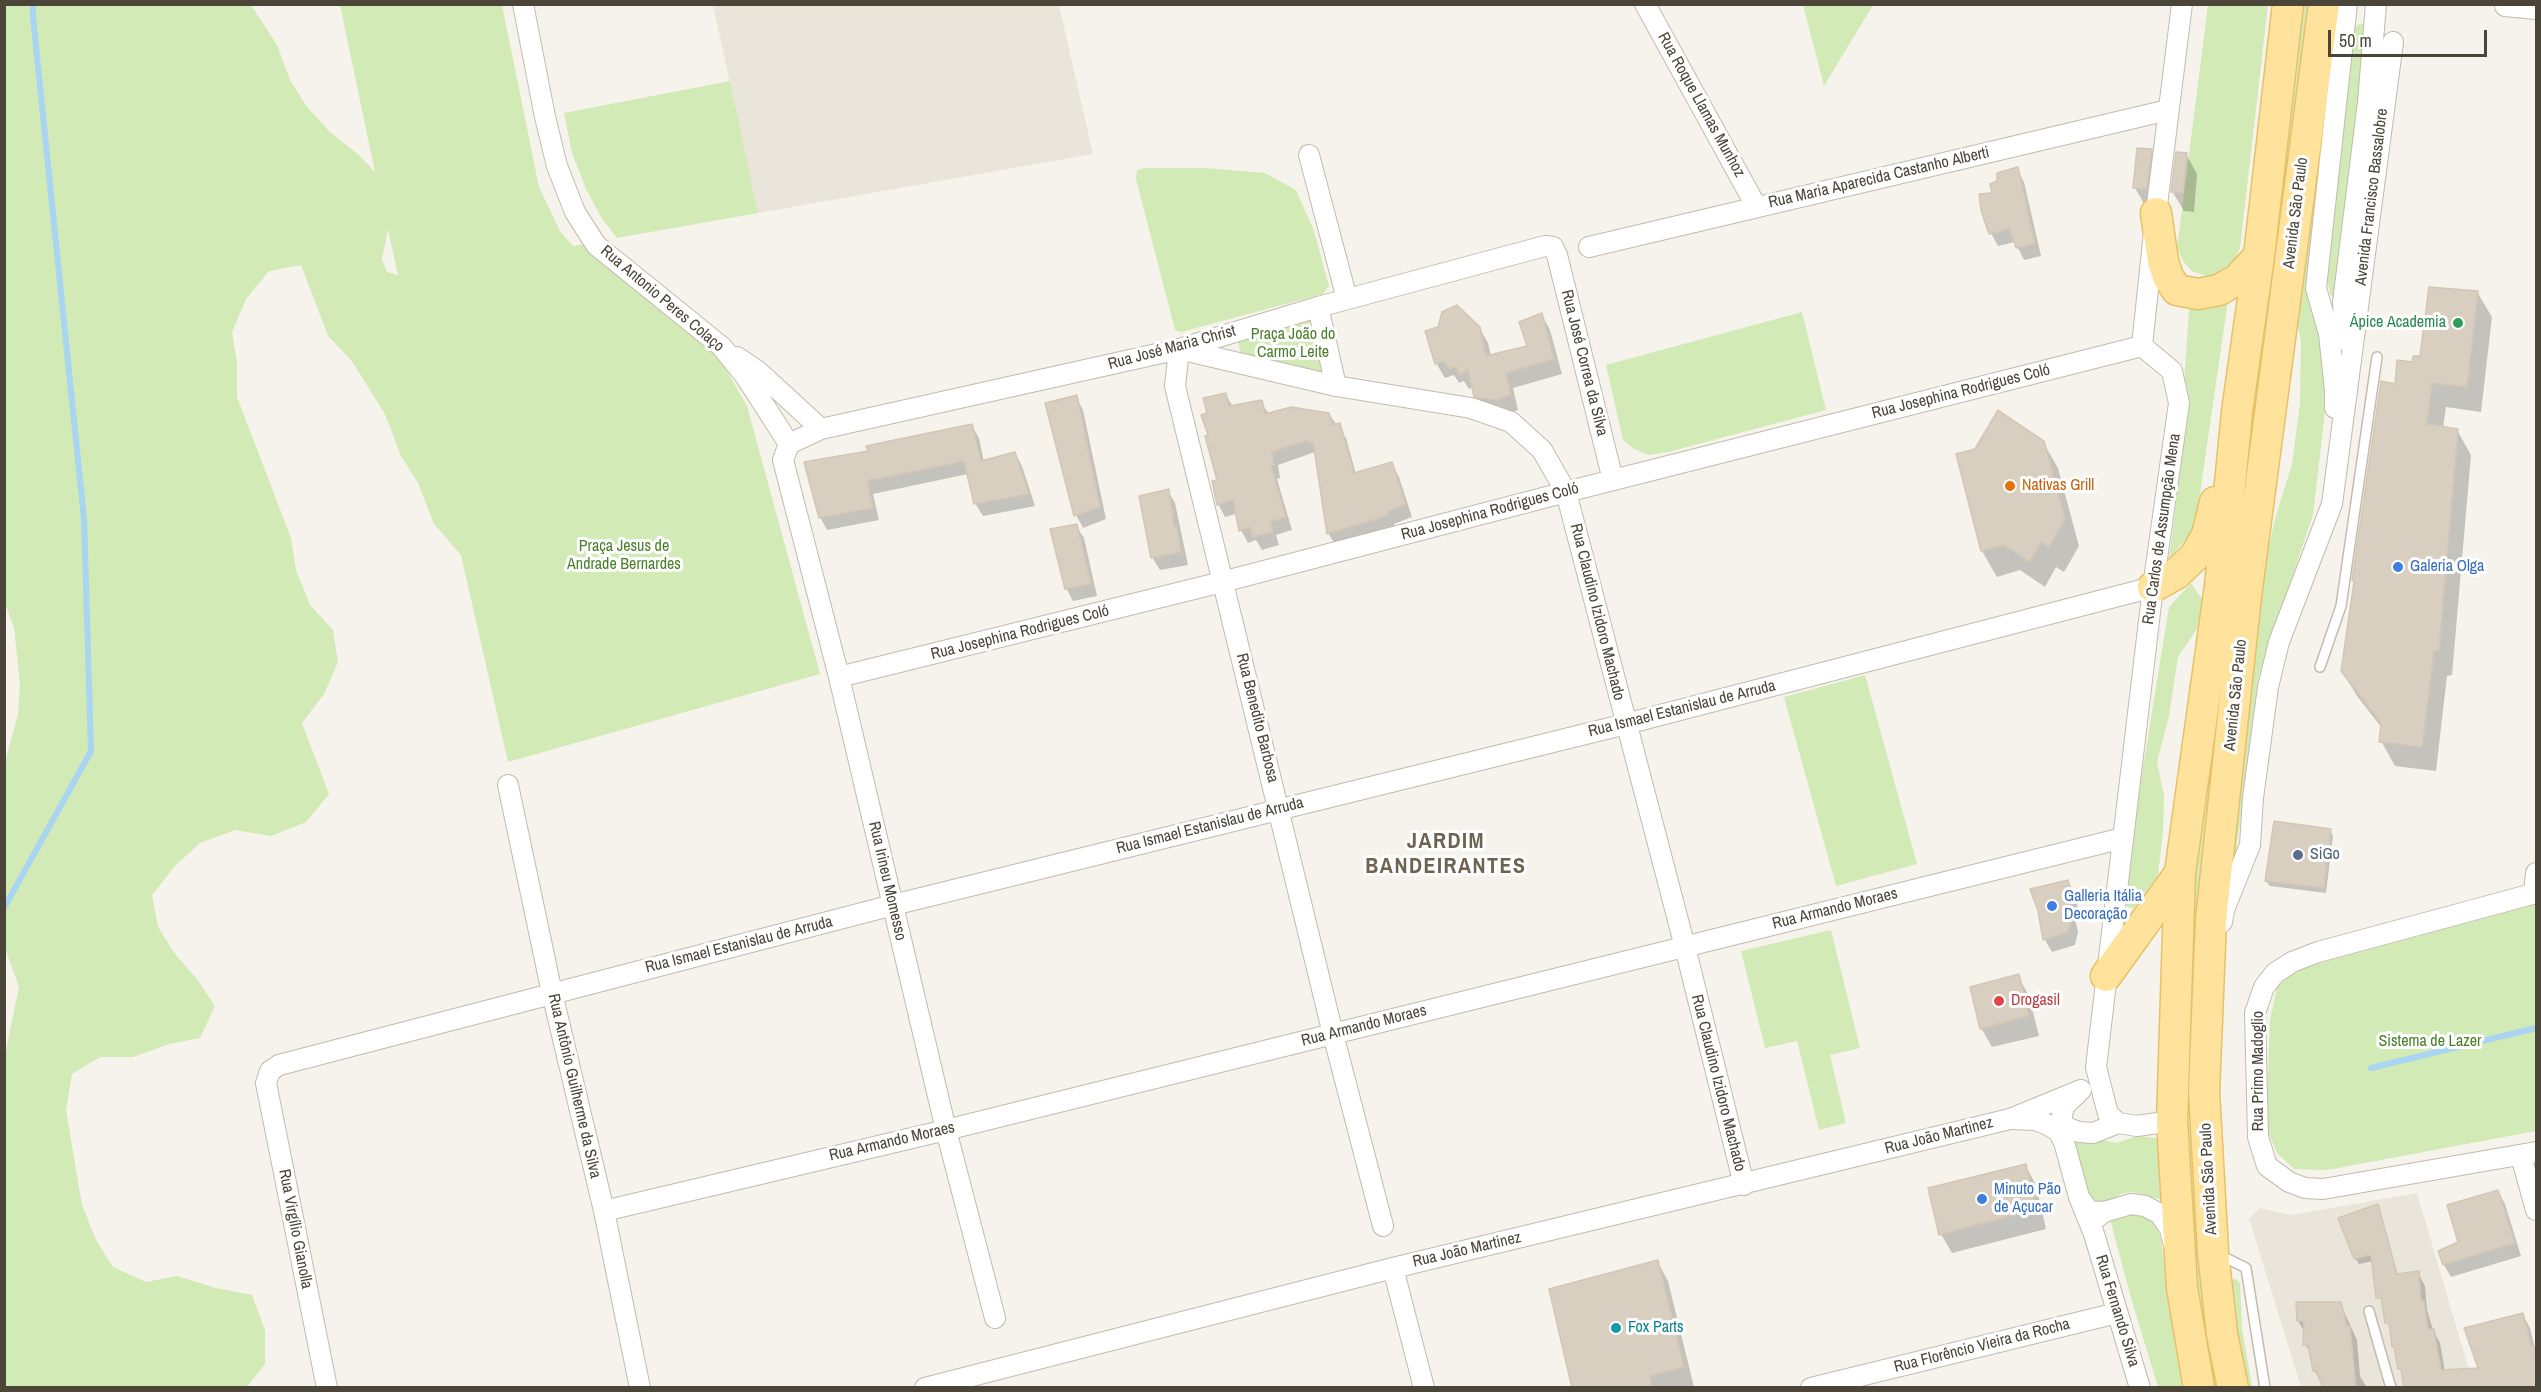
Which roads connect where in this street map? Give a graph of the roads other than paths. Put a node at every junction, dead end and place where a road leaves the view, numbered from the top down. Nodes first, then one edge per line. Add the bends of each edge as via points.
1 (523, 4) edge
2 (1645, 4) edge
3 (2182, 4) edge
4 (2288, 4) edge
5 (2324, 4) edge
6 (2347, 4) edge
7 (2374, 4) edge
8 (2505, 6) dead end
9 (2536, 9) edge
10 (2393, 42) dead end
11 (2342, 66) junction
12 (2168, 110) junction
13 (1309, 155) dead end
14 (1756, 206) junction
15 (2156, 213) junction
16 (1553, 247) joint
17 (1590, 247) dead end
18 (2259, 256) junction
19 (1347, 299) junction
20 (1318, 307) junction
21 (2142, 346) junction
22 (722, 347) junction
23 (1179, 349) junction
24 (2352, 353) junction
25 (2377, 357) dead end
26 (1336, 386) junction
27 (2237, 412) junction
28 (821, 429) junction
29 (789, 444) junction
30 (1613, 480) junction
31 (1566, 492) junction
32 (2332, 504) junction
33 (1222, 582) junction
34 (2153, 587) junction
35 (2320, 667) dead end
36 (838, 677) junction
37 (1626, 724) junction
38 (508, 785) dead end
39 (1280, 808) junction
40 (2123, 838) junction
41 (2180, 873) junction
42 (2536, 873) edge
43 (2535, 893) edge
44 (893, 905) junction
45 (1685, 947) junction
46 (2106, 976) junction
47 (552, 993) junction
48 (2208, 998) junction
49 (1334, 1034) junction
50 (2096, 1067) junction
51 (270, 1071) joint
52 (2080, 1090) junction
53 (2204, 1091) junction
54 (2010, 1119) junction
55 (2172, 1121) junction
56 (2118, 1123) junction
57 (946, 1130) junction
58 (2064, 1134) junction
59 (2529, 1154) edge
60 (1744, 1185) junction
61 (2079, 1197) junction
62 (2536, 1210) edge
63 (604, 1211) junction
64 (2104, 1212) junction
65 (1383, 1226) dead end
66 (2094, 1234) junction
67 (2213, 1252) junction
68 (1393, 1268) junction
69 (2182, 1288) junction
70 (2369, 1311) dead end
71 (2117, 1313) junction
72 (995, 1318) dead end
73 (327, 1388) edge
74 (640, 1388) edge
75 (925, 1388) edge
76 (1424, 1388) edge
77 (1811, 1388) edge
78 (2140, 1388) edge
79 (2199, 1388) edge
80 (2233, 1388) edge
81 (2265, 1388) edge
82 (2391, 1388) edge

1 - 22 street, Rua Antonio Peres Colaço via 547,127 575,212 596,245
2 - 14 street, Rua Roque Llamas Munhoz
3 - 12 street
4 - 18 main road, Avenida São Paulo
5 - 48 main road, Avenida São Paulo via 2246,596 2211,920
6 - 11 street
7 - 11 street via 2354,22
7 - 24 street via 2368,102 2343,302 2345,340
8 - 9 street
10 - 24 street, Avenida Francisco Bassalobre
11 - 32 street via 2316,288 2329,334 2335,391
12 - 14 street, Rua Maria Aparecida Castanho Alberti
12 - 15 street
13 - 19 street
14 - 17 street, Rua Maria Aparecida Castanho Alberti
15 - 18 main road via 2163,261 2168,278 2178,290 2198,294 2218,290 2238,279
15 - 21 street
16 - 19 street, Rua José Maria Christ
16 - 30 street, Rua José Correa da Silva
18 - 27 main road, Avenida São Paulo
19 - 20 street, Rua José Maria Christ
20 - 23 street, Rua José Maria Christ
20 - 26 street
21 - 30 street, Rua Josephina Rodrigues Coló
21 - 34 street, Rua Carlos de Assumpção Mena via 2172,372 2179,403
22 - 28 street via 759,372
22 - 29 street, Rua Antonio Peres Colaço
23 - 26 street, Rua Claudino Izidoro Machado
23 - 28 street, Rua José Maria Christ
23 - 33 street, Rua Benedito Barbosa via 1175,386
24 - 32 street, Avenida Francisco Bassalobre
25 - 35 lane via 2341,606
26 - 31 street, Rua Claudino Izidoro Machado via 1471,408 1511,422 1542,450
27 - 34 main road via 2207,535 2176,574
27 - 41 main road, Avenida São Paulo via 2220,586
28 - 29 street, Rua José Maria Christ
29 - 36 street, Rua Irineu Momesso via 783,460
30 - 31 street, Rua Josephina Rodrigues Coló
31 - 33 street, Rua Josephina Rodrigues Coló
31 - 37 street, Rua Claudino Izidoro Machado
32 - 48 street via 2279,642 2268,687 2250,845 2224,910
33 - 36 street, Rua Josephina Rodrigues Coló
33 - 39 street, Rua Benedito Barbosa
34 - 37 street, Rua Ismael Estanislau de Arruda
34 - 40 street, Rua Carlos de Assumpção Mena
36 - 44 street, Rua Irineu Momesso
37 - 39 street, Rua Ismael Estanislau de Arruda
37 - 45 street, Rua Claudino Izidoro Machado
38 - 47 street, Rua Antônio Guilherme da Silva
39 - 44 street, Rua Ismael Estanislau de Arruda
39 - 49 street, Rua Benedito Barbosa
40 - 45 street, Rua Armando Moraes
40 - 46 street, Rua Carlos de Assumpção Mena
41 - 46 main road
41 - 55 main road, Avenida São Paulo
42 - 43 street
43 - 59 street, Rua Primo Madoglio via 2292,962 2275,973 2264,987 2255,1013 2258,1137 2267,1166 2289,1182 2323,1189
44 - 47 street, Rua Ismael Estanislau de Arruda
44 - 57 street, Rua Irineu Momesso
45 - 49 street, Rua Armando Moraes
45 - 60 street, Rua Claudino Izidoro Machado
46 - 50 street, Rua Carlos de Assumpção Mena
47 - 51 street, Rua Ismael Estanislau de Arruda via 279,1065
47 - 63 street, Rua Antônio Guilherme da Silva
48 - 53 main road, Avenida São Paulo
49 - 57 street, Rua Armando Moraes
49 - 65 street, Rua Benedito Barbosa
50 - 52 street
50 - 56 street via 2108,1114
51 - 73 street, Rua Virgílio Gianolla via 266,1083
52 - 54 street, Rua João Martinez
52 - 58 street, Rua Fernando Silva via 2064,1106
53 - 55 main road via 2191,1112
53 - 67 main road, Avenida São Paulo
54 - 58 street, Rua João Martinez via 2036,1120
54 - 60 street, Rua João Martinez
55 - 56 street via 2137,1126
55 - 69 main road, Avenida São Paulo
56 - 58 street via 2093,1133
57 - 63 street, Rua Armando Moraes
57 - 72 street, Rua Irineu Momesso
58 - 61 street, Rua Fernando Silva
59 - 62 street
60 - 68 street, Rua João Martinez
61 - 64 street via 2089,1211
61 - 66 street, Rua Fernando Silva
63 - 74 street, Rua Antônio Guilherme da Silva
64 - 66 street, Rua Fernando Silva via 2096,1217
64 - 69 street via 2131,1204 2160,1214 2170,1229
66 - 71 street, Rua Fernando Silva
67 - 80 main road, Avenida São Paulo via 2222,1334
67 - 81 lane via 2246,1268
68 - 75 street, Rua João Martinez
68 - 76 street
69 - 79 main road, Avenida São Paulo
70 - 82 lane
71 - 77 street, Rua Florêncio Vieira da Rocha
71 - 78 street, Rua Fernando Silva

